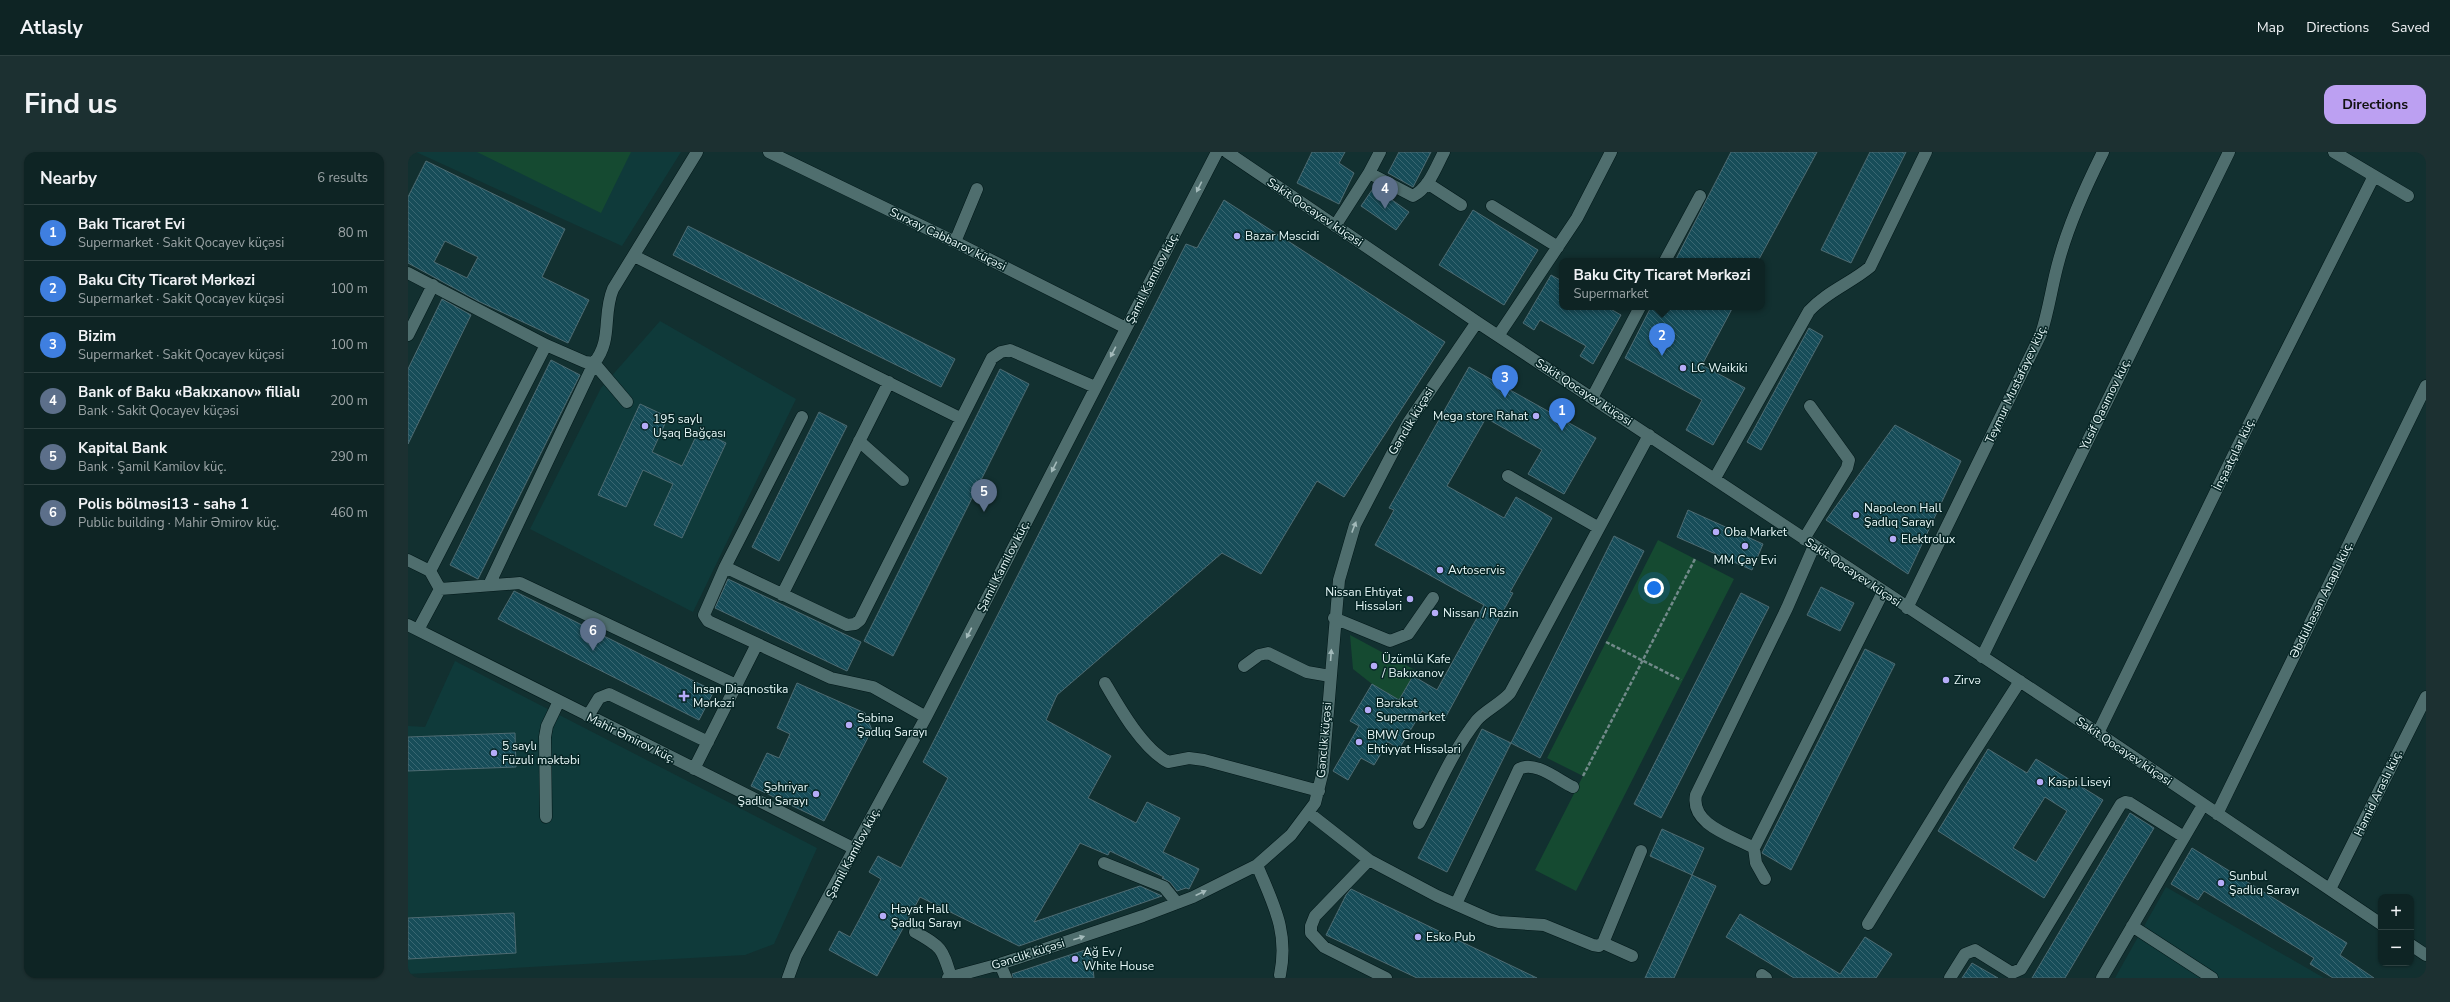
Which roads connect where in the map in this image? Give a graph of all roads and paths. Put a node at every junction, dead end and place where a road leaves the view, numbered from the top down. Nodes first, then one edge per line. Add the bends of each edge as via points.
1 (698, 152) edge
2 (769, 152) edge
3 (1217, 152) edge
4 (1227, 152) edge
5 (1380, 152) edge
6 (1444, 152) edge
7 (1612, 152) edge
8 (1926, 152) edge
9 (2103, 152) edge
10 (2229, 152) edge
11 (2334, 152) edge
12 (1369, 173) junction
13 (2374, 176) junction
14 (1427, 183) junction
15 (977, 189) dead end
16 (1700, 196) dead end
17 (2408, 196) dead end
18 (1462, 205) dead end
19 (1492, 206) dead end
20 (1335, 226) junction
21 (955, 242) junction
22 (1558, 247) junction
23 (634, 256) junction
24 (1667, 258) edge
25 (408, 273) edge
26 (433, 285) junction
27 (1638, 310) edge
28 (1477, 322) junction
29 (1126, 328) junction
30 (408, 335) edge
31 (1498, 336) junction
32 (546, 345) junction
33 (594, 363) junction
34 (889, 382) junction
35 (2426, 386) edge
36 (1095, 387) junction
37 (1592, 398) junction
38 (627, 402) dead end
39 (1810, 406) dead end
40 (802, 417) dead end
41 (960, 418) junction
42 (1649, 436) junction
43 (859, 441) junction
44 (1508, 476) dead end
45 (1715, 478) junction
46 (903, 480) dead end
47 (1599, 528) junction
48 (1804, 539) junction
49 (1814, 546) junction
50 (1695, 559) dead end
51 (408, 560) edge
52 (725, 567) junction
53 (430, 571) junction
54 (489, 584) junction
55 (440, 589) junction
56 (1883, 592) junction
57 (782, 595) junction
58 (1433, 598) dead end
59 (1907, 608) junction
60 (1334, 618) junction
61 (413, 628) edge
62 (1606, 642) dead end
63 (757, 644) junction
64 (1982, 657) junction
65 (1642, 661) junction
66 (1244, 666) dead end
67 (1330, 676) junction
68 (1681, 680) dead end
69 (2020, 682) junction
70 (1105, 683) dead end
71 (736, 686) junction
72 (2426, 697) edge
73 (559, 702) junction
74 (588, 716) junction
75 (926, 717) junction
76 (2098, 733) junction
77 (708, 742) junction
78 (694, 769) junction
79 (1583, 776) dead end
80 (1573, 787) dead end
81 (1319, 791) junction
82 (2203, 805) junction
83 (1309, 812) junction
84 (2217, 814) junction
85 (546, 817) dead end
86 (1419, 823) dead end
87 (2184, 837) junction
88 (1754, 848) junction
89 (855, 849) junction
90 (1641, 851) dead end
91 (1369, 860) junction
92 (1104, 864) dead end
93 (1257, 865) junction
94 (1765, 879) dead end
95 (2330, 889) junction
96 (1177, 903) junction
97 (1456, 904) junction
98 (2378, 922) edge
99 (1868, 924) dead end
100 (2132, 926) junction
101 (915, 932) dead end
102 (1603, 943) junction
103 (2414, 947) edge
104 (2426, 955) edge
105 (1632, 956) dead end
106 (1000, 964) junction
107 (1280, 975) dead end
108 (788, 978) edge
109 (950, 978) edge
110 (1006, 978) edge
111 (1386, 978) edge
112 (1950, 978) edge
113 (2102, 978) edge
114 (2212, 978) edge

1 - 23 street
2 - 21 street, Surxay Cabbarov küçəsi
3 -> 29 street, Şamil Kamilov küç.
4 - 20 street, Sakit Qocayev küçəsi
5 - 12 street
6 - 14 street
7 - 22 street via 1590,197
8 - 45 street via 1870,266 1855,280 1820,299 1809,311
9 - 59 street, Teymur Mustafayev küç. via 2059,258 2048,314 2041,334
10 - 64 street, Yusif Qasımov küç.
11 - 13 street
12 - 14 street via 1414,196 1420,193
12 - 20 street
13 - 17 street
13 - 76 street, İnşaatçılar küç.
14 - 18 street
15 - 21 street
16 - 24 street
19 - 22 street
20 - 28 street, Sakit Qocayev küçəsi
21 - 29 street, Surxay Cabbarov küçəsi
22 - 31 street
23 - 33 street via 608,301 604,345 602,353
23 - 34 street
25 - 26 street
26 - 30 street
26 - 32 street
27 - 37 street
28 - 31 street, Sakit Qocayev küçəsi
60 -> 28 street, Gənclik küçəsi via 1344,555 1367,499 1408,423
29 -> 36 street, Şamil Kamilov küç.
31 - 37 street, Sakit Qocayev küçəsi
32 - 33 street via 585,362
32 - 53 street
33 - 38 street
33 - 54 street
34 - 41 street
34 - 43 street
35 - 84 street, Əbdülhəsən Anaplı küç.
36 - 41 street via 1010,350 1001,352 992,358
36 -> 75 street, Şamil Kamilov küç.
37 - 42 street, Sakit Qocayev küçəsi
39 - 48 street via 1849,460 1847,468
40 - 52 street
41 - 57 street via 860,620 855,624 847,624
42 - 45 street, Sakit Qocayev küçəsi
42 - 47 street
43 - 46 street
43 - 57 street
44 - 47 street
45 - 48 street, Sakit Qocayev küçəsi
47 - 86 street via 1510,693 1501,704 1479,718 1468,732
48 - 49 street, Sakit Qocayev küçəsi
49 - 56 street, Sakit Qocayev küçəsi
49 - 88 street via 1787,608 1696,795 1695,808 1704,821
50 - 65 path
51 - 53 street
52 - 57 street
52 - 63 street via 704,615 708,621
53 - 55 street
54 - 55 street
54 - 71 street via 520,583
55 - 61 street
56 - 59 street, Sakit Qocayev küçəsi
56 - 88 street
58 - 60 street via 1408,634 1390,641
59 - 64 street, Sakit Qocayev küçəsi
67 -> 60 street, Gənclik küçəsi
61 - 73 street, Mahir Əmirov küç.
62 - 65 path
63 - 71 street
63 - 75 street via 831,678 873,687
64 - 69 street, Sakit Qocayev küçəsi
65 - 68 path
65 - 79 path
66 - 67 street via 1259,655 1268,653 1302,670
67 - 81 street, Gənclik küçəsi via 1323,771
69 - 76 street, Sakit Qocayev küçəsi
69 - 99 street
70 - 81 street via 1138,732 1158,755 1168,762 1189,758 1204,760
71 - 77 street
72 - 95 street, Həmid Araslı küç.
73 - 74 street, Mahir Əmirov küç.
73 - 85 street via 547,726 545,737
74 - 77 street via 598,698 608,694
74 - 78 street, Mahir Əmirov küç.
75 - 89 street, Şamil Kamilov küç.
76 - 82 street, Sakit Qocayev küçəsi
77 - 78 street
78 - 89 street, Mahir Əmirov küç.
80 - 97 street via 1533,766 1519,769
81 - 83 street, Gənclik küçəsi
82 - 84 street, Sakit Qocayev küçəsi
82 - 87 street
83 - 91 street
83 - 93 street, Gənclik küçəsi via 1291,835
84 - 95 street, Sakit Qocayev küçəsi
87 - 100 street
87 - 112 street via 2130,803 2121,804 2021,969 2012,973 1975,950 1965,954
88 - 94 street via 1756,863
89 - 108 street, Şamil Kamilov küç. via 796,956
90 - 102 street
91 - 97 street
91 - 111 street via 1315,916 1311,934 1324,947
92 - 96 street via 1164,887
96 -> 93 street, Gənclik küçəsi via 1235,878
93 - 107 street via 1280,920 1284,957
95 - 98 street, Sakit Qocayev küçəsi
106 -> 96 street, Gənclik küçəsi
97 - 102 street via 1499,922 1544,924 1593,945 1599,946
100 - 113 street
100 - 114 street
101 - 109 street via 937,944 942,951
102 - 105 street
103 - 104 street
106 - 109 street, Gənclik küçəsi
106 - 110 street

